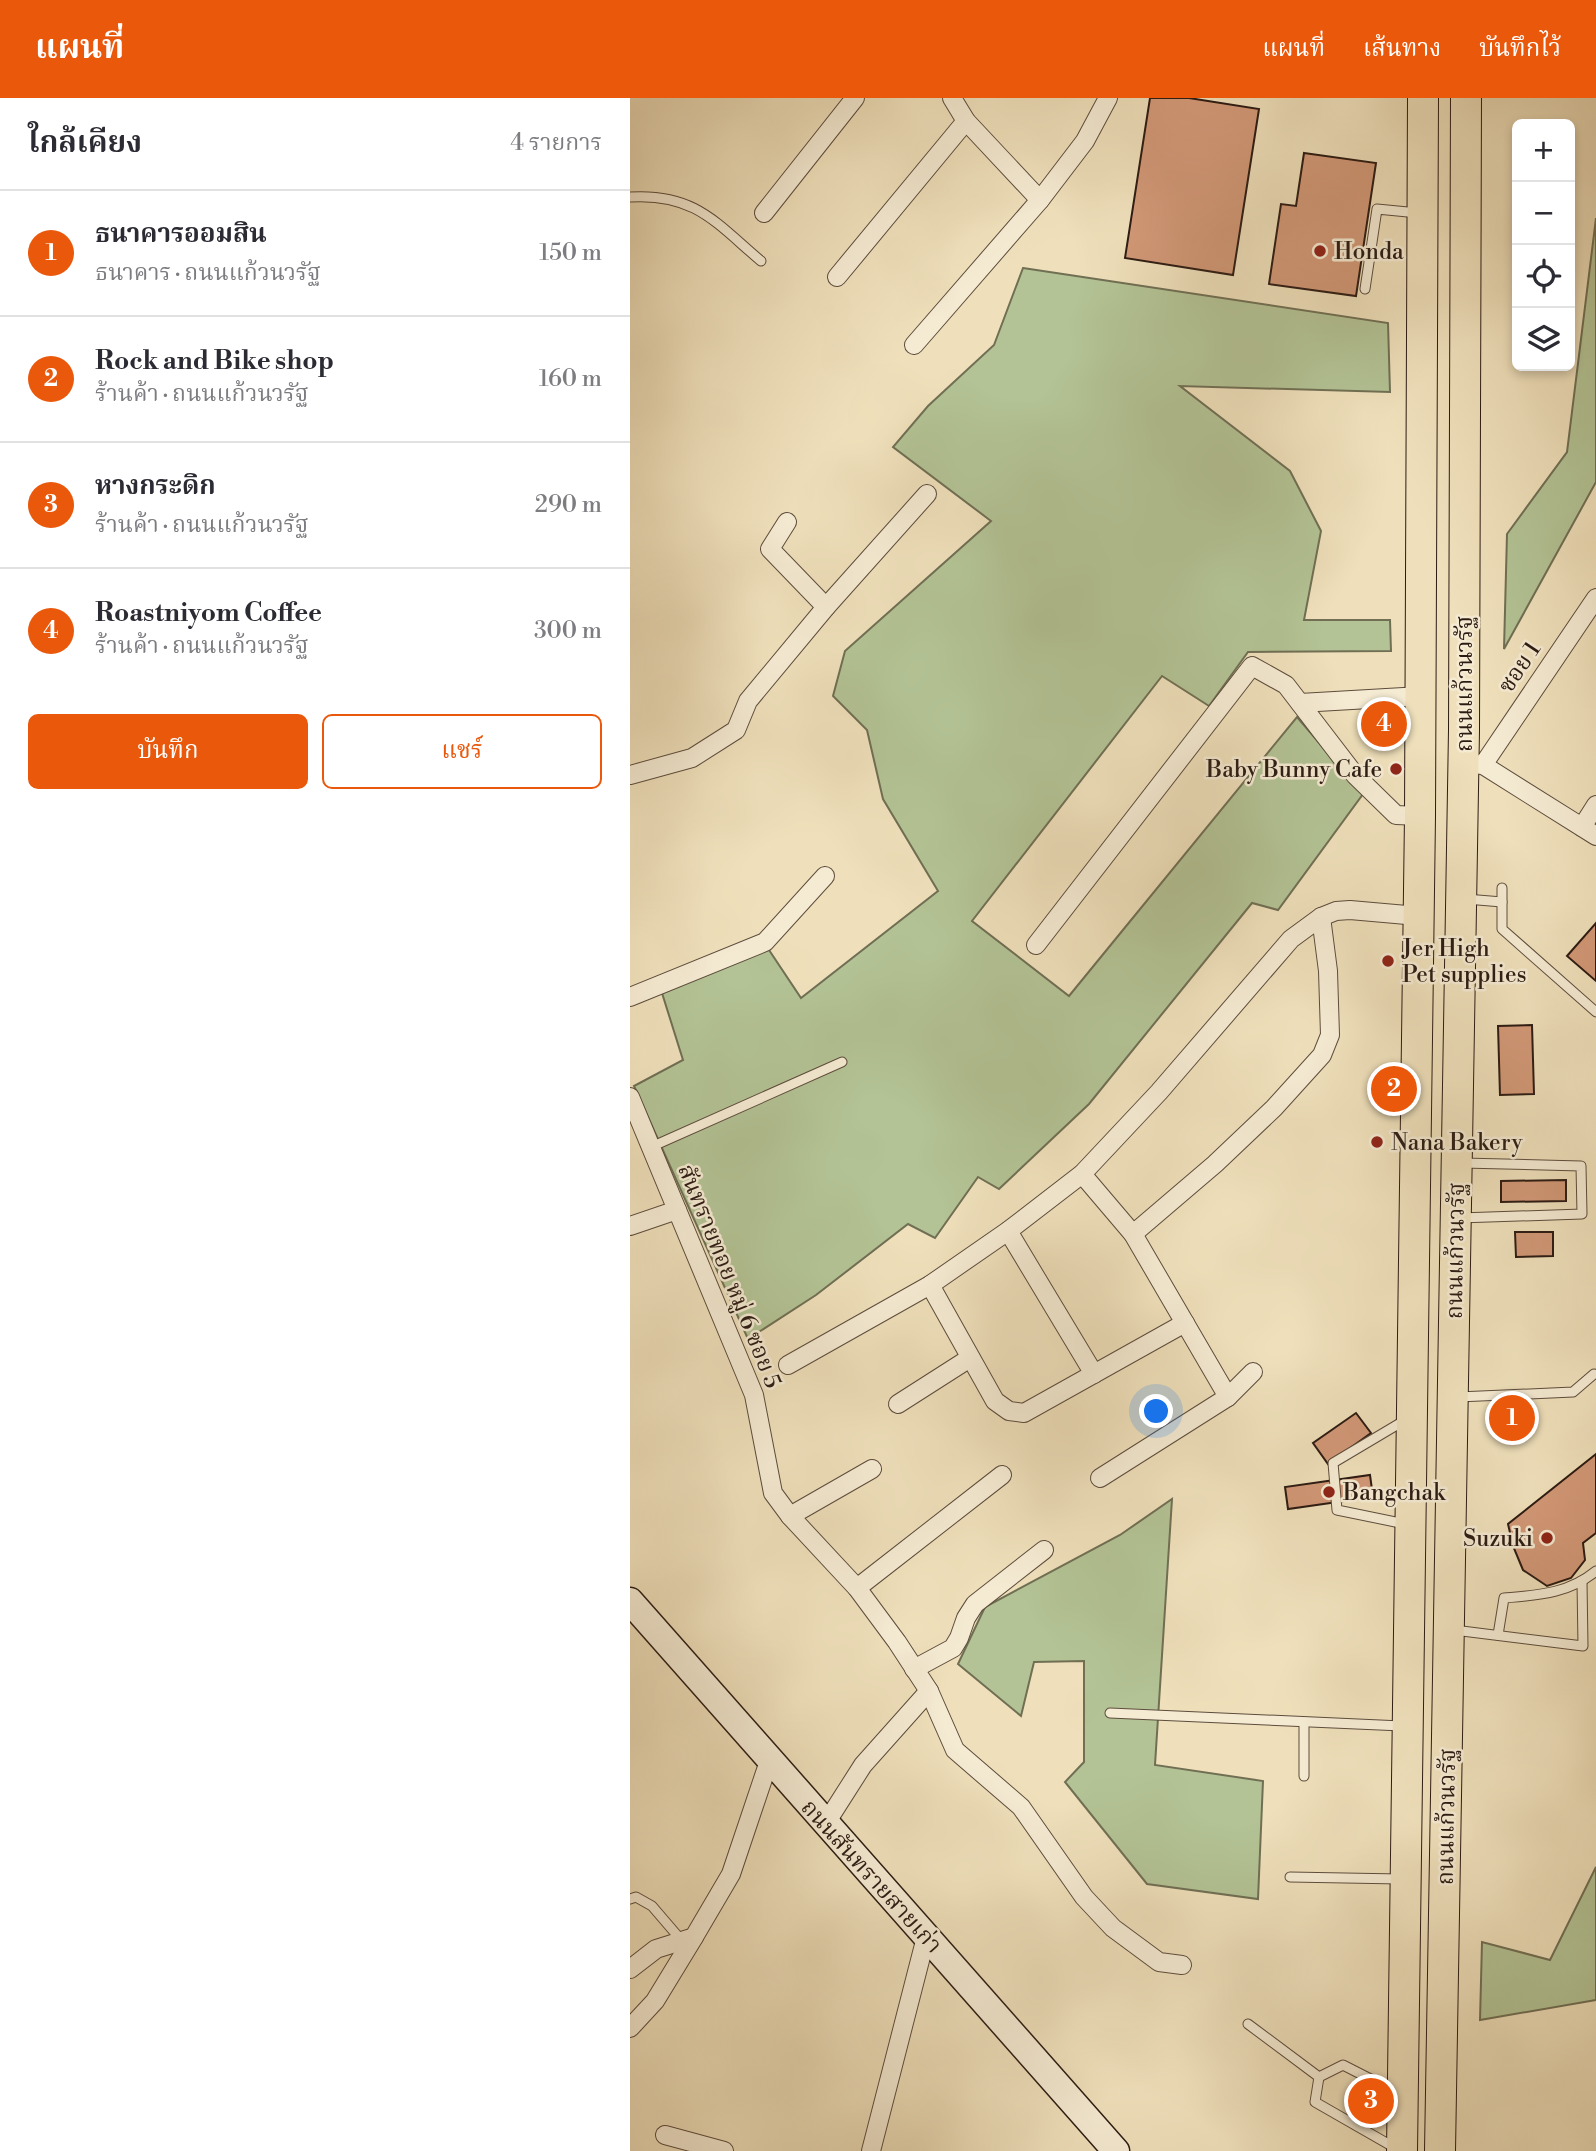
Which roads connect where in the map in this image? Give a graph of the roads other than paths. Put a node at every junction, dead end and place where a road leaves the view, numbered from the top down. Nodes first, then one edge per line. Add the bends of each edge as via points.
1 (855, 98) edge
2 (952, 98) edge
3 (1108, 98) edge
4 (1466, 98) edge
5 (1418, 100) edge
6 (966, 121) junction
7 (630, 197) edge
8 (1040, 200) junction
9 (764, 213) dead end
10 (1423, 214) junction
11 (761, 261) dead end
12 (837, 277) dead end
13 (1365, 289) dead end
14 (914, 345) dead end
15 (927, 494) dead end
16 (787, 522) dead end
17 (1596, 598) edge
18 (825, 607) junction
19 (1421, 696) junction
20 (1300, 703) junction
21 (1473, 764) junction
22 (630, 775) edge
23 (1596, 805) edge
24 (1420, 816) junction
25 (1589, 831) edge
26 (825, 876) dead end
27 (1502, 888) dead end
28 (1461, 899) junction
29 (1502, 902) junction
30 (1418, 916) junction
31 (1321, 917) junction
32 (1036, 945) dead end
33 (630, 997) edge
34 (1596, 1012) edge
35 (842, 1062) dead end
36 (630, 1097) edge
37 (651, 1147) junction
38 (1457, 1163) junction
39 (1082, 1174) junction
40 (677, 1210) junction
41 (1456, 1218) junction
42 (630, 1226) edge
43 (1009, 1231) junction
44 (1133, 1234) junction
45 (930, 1285) junction
46 (1185, 1323) junction
47 (970, 1359) junction
48 (789, 1365) dead end
49 (1254, 1372) dead end
50 (1094, 1374) junction
51 (1594, 1374) dead end
52 (1228, 1397) junction
53 (1453, 1398) junction
54 (898, 1404) dead end
55 (1412, 1417) junction
56 (872, 1469) dead end
57 (1002, 1475) dead end
58 (1100, 1478) dead end
59 (790, 1516) junction
60 (1410, 1525) junction
61 (1044, 1550) dead end
62 (1596, 1571) edge
63 (1582, 1582) junction
64 (857, 1588) junction
65 (630, 1601) edge
66 (1449, 1630) junction
67 (1499, 1635) junction
68 (914, 1669) junction
69 (929, 1691) junction
70 (1110, 1713) dead end
71 (1304, 1722) junction
72 (1408, 1727) junction
73 (769, 1761) junction
74 (1304, 1776) dead end
75 (826, 1823) junction
76 (1290, 1877) dead end
77 (1406, 1879) junction
78 (630, 1899) edge
79 (926, 1937) junction
80 (688, 1939) junction
81 (1182, 1965) dead end
82 (630, 1969) edge
83 (1248, 2024) dead end
84 (630, 2028) edge
85 (1319, 2077) junction
86 (1403, 2096) junction
87 (665, 2135) dead end
88 (724, 2151) edge
89 (871, 2151) edge
90 (1116, 2151) edge
91 (1402, 2151) edge
92 (1440, 2151) edge

1 - 9 street
2 - 6 street
3 - 8 street via 1085,141
4 - 21 main road, ถนนแก้วนวรัฐ
5 - 10 main road, ถนนแก้วนวรัฐ
6 - 8 street
6 - 12 street
7 - 11 lane via 682,201 702,211
8 - 14 street
10 - 13 lane via 1377,209
10 - 19 main road, ถนนแก้วนวรัฐ
15 - 18 street
16 - 18 street via 771,549
17 - 21 street, ซอย 1
18 - 22 street via 748,701 736,730 692,758
19 - 20 street
19 - 24 main road, ถนนแก้วนวรัฐ
20 - 24 street via 1355,775 1396,815
20 - 32 street via 1286,685 1252,666
21 - 25 street
21 - 28 main road, ถนนแก้วนวรัฐ
23 - 25 street
24 - 30 main road, ถนนแก้วนวรัฐ
26 - 33 street via 765,942
27 - 29 lane
28 - 29 lane
28 - 38 main road, ถนนแก้วนวรัฐ
29 - 34 lane via 1502,929
30 - 31 street via 1350,910
30 - 55 main road, ถนนแก้วนวรัฐ
31 - 39 street via 1291,939
31 - 44 street via 1330,1035 1322,1055 1275,1108
35 - 37 lane
36 - 37 street, สันทรายทอย หมู่ 6 ซอย 5
37 - 40 street, สันทรายทอย หมู่ 6 ซอย 5
38 - 41 main road, ถนนแก้วนวรัฐ
38 - 41 lane via 1581,1167 1582,1214
39 - 43 street
39 - 44 street
40 - 42 street
40 - 59 street, สันทรายทอย หมู่ 6 ซอย 5 via 754,1395 773,1493
41 - 53 main road, ถนนแก้วนวรัฐ
43 - 45 street
43 - 50 street
44 - 46 street
45 - 47 street
45 - 48 street
46 - 50 street
46 - 52 street
47 - 50 street via 995,1401 1009,1411 1024,1413
47 - 54 street
49 - 52 street
51 - 53 lane via 1573,1392
52 - 58 street
53 - 66 main road, ถนนแก้วนวรัฐ
55 - 60 main road, ถนนแก้วนวรัฐ
55 - 60 lane via 1334,1463 1337,1510
56 - 59 street
57 - 64 street
59 - 64 street, สันทรายทอย หมู่ 6 ซอย 5
60 - 72 main road, ถนนแก้วนวรัฐ
61 - 68 street via 975,1604 953,1648
62 - 63 lane
63 - 67 lane via 1552,1594 1504,1598
63 - 67 lane via 1583,1646
64 - 68 street, สันทรายทอย หมู่ 6 ซอย 5
65 - 73 main road, ถนนสันทรายสายเก่า
66 - 67 lane
66 - 92 main road, ถนนแก้วนวรัฐ
68 - 69 street, สันทรายทอย หมู่ 6 ซอย 5
69 - 75 street via 863,1765
69 - 81 street, สันทรายทอย หมู่ 6 ซอย 5 via 955,1750 1021,1807 1084,1897 1113,1928 1160,1962
70 - 71 lane
71 - 72 lane
71 - 74 lane
72 - 77 main road, ถนนแก้วนวรัฐ
73 - 75 main road, ถนนสันทรายสายเก่า
73 - 80 street via 731,1874
75 - 79 main road, ถนนสันทรายสายเก่า
76 - 77 lane
77 - 86 main road, ถนนแก้วนวรัฐ
78 - 80 lane via 636,1897 652,1906
79 - 89 street
79 - 90 main road, ถนนสันทรายสายเก่า
80 - 82 street via 656,1949
80 - 84 street via 655,2001
83 - 85 lane
85 - 86 lane via 1343,2064
85 - 91 lane via 1315,2102
86 - 91 main road, ถนนแก้วนวรัฐ
87 - 88 street

